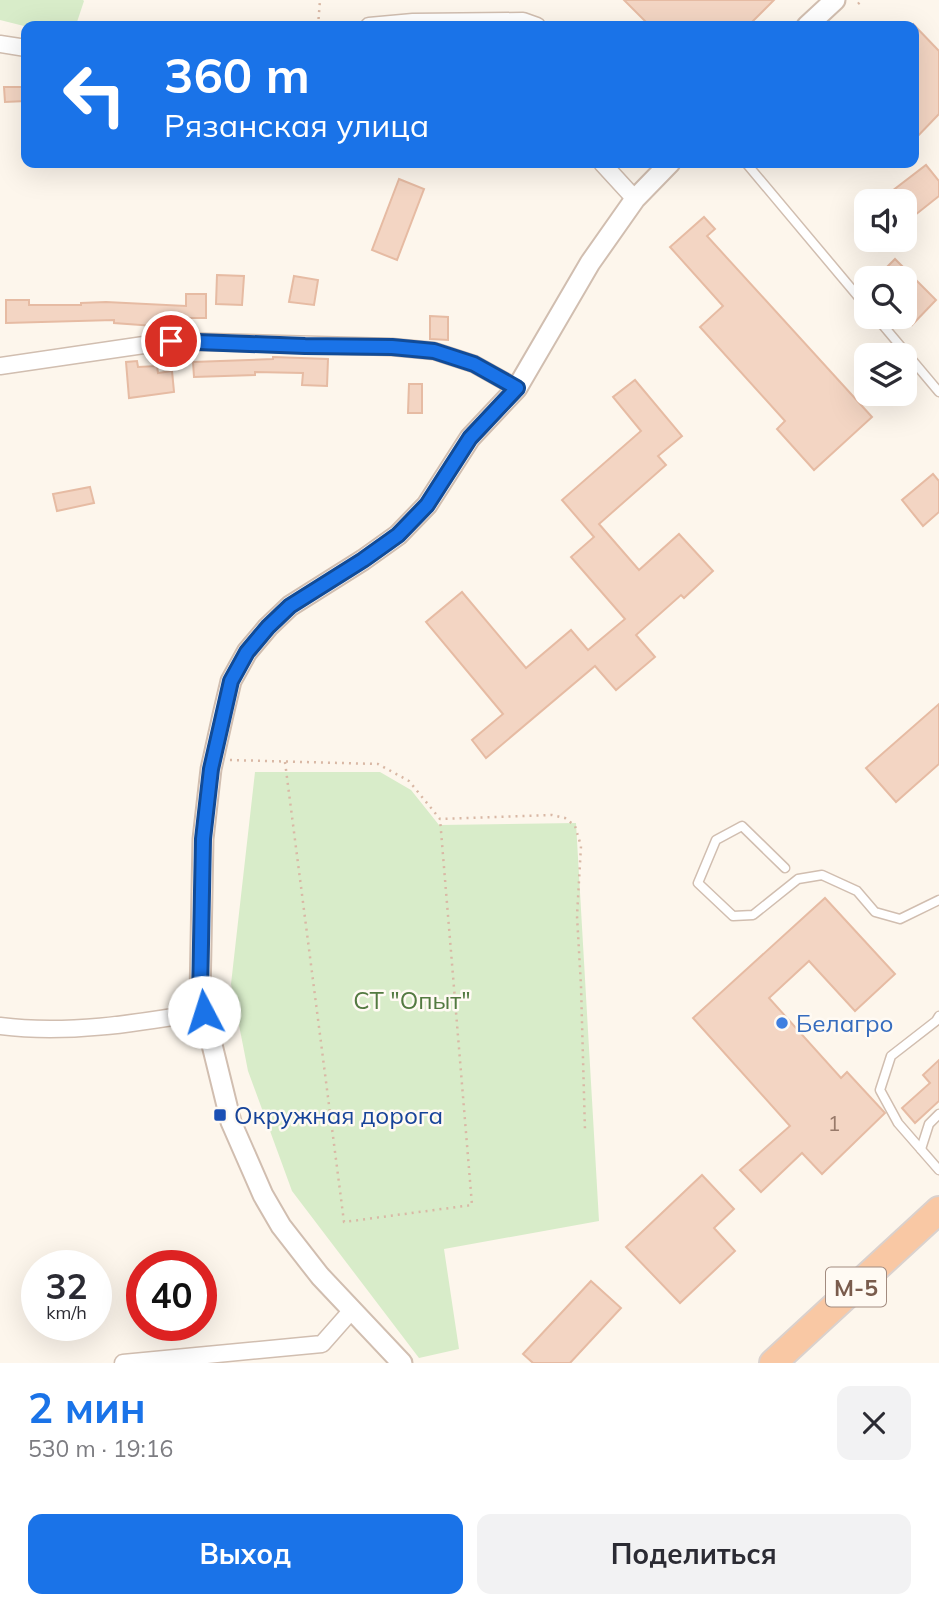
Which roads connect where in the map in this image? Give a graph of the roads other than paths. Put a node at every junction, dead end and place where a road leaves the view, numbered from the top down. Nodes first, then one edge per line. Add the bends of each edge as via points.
1 (835, 0) edge
2 (812, 21) edge
3 (0, 44) edge
4 (21, 47) edge
5 (607, 168) edge
6 (665, 168) edge
7 (750, 168) edge
8 (635, 198) junction
9 (854, 292) edge
10 (886, 329) edge
11 (0, 366) edge
12 (517, 388) junction
13 (939, 392) edge
14 (785, 868) dead end
15 (939, 900) edge
16 (204, 1012) junction
17 (939, 1016) edge
18 (0, 1026) edge
19 (939, 1114) edge
20 (920, 1149) junction
21 (939, 1170) edge
22 (939, 1210) edge
23 (352, 1310) junction
24 (123, 1363) edge
25 (402, 1363) edge
26 (773, 1363) edge

1 - 2 street
3 - 4 street
5 - 8 street
6 - 8 street
7 - 9 lane
8 - 12 street via 590,263
10 - 13 lane
11 - 12 street via 171,341 392,347 434,351 474,364
12 - 16 street via 470,438 427,505 398,535 290,606 247,652 231,681 203,839 200,996
14 - 15 lane via 742,826 716,840 698,883 733,916 753,915 798,879 822,875 857,891 875,912 900,919
16 - 18 street via 93,1028
16 - 23 street via 231,1122 263,1195 281,1226
17 - 20 lane via 891,1056 880,1090 898,1123
19 - 20 lane via 929,1124
20 - 21 lane
22 - 26 highway, М-5
23 - 24 street via 322,1344
23 - 25 street

